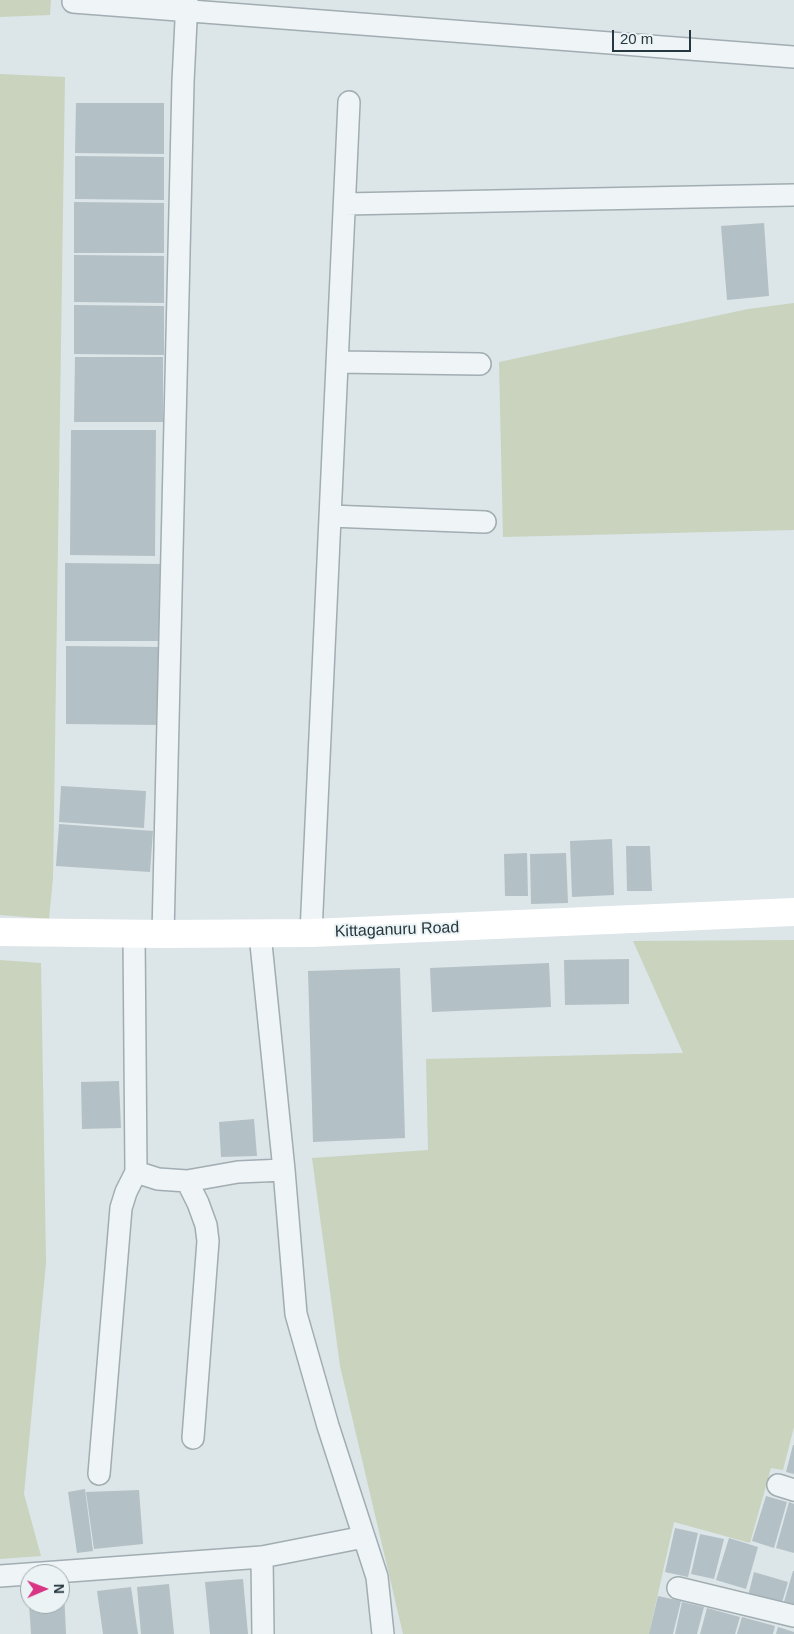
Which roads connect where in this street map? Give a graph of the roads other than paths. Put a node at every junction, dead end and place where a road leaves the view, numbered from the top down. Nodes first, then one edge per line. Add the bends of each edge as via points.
1 (73, 2) dead end
2 (186, 5) edge
3 (794, 58) edge
4 (349, 102) dead end
5 (794, 194) edge
6 (345, 204) junction
7 (337, 362) junction
8 (480, 364) dead end
9 (330, 516) junction
10 (485, 522) dead end
11 (794, 912) edge
12 (0, 932) edge
13 (134, 934) junction
14 (163, 934) junction
15 (260, 934) junction
16 (311, 934) junction
17 (284, 1170) junction
18 (136, 1172) junction
19 (187, 1181) junction
20 (193, 1438) dead end
21 (99, 1474) dead end
22 (364, 1537) junction
23 (262, 1557) junction
24 (0, 1576) edge
25 (678, 1588) dead end
26 (794, 1616) edge
27 (263, 1634) edge
28 (383, 1634) edge

1 - 2 street
2 - 3 street
2 - 14 street
4 - 6 street
5 - 6 street
6 - 7 street
7 - 8 street
7 - 9 street
9 - 10 street
9 - 16 street
11 - 16 street, Kittaganuru Road
12 - 13 street, Kittaganuru Road
13 - 14 street, Kittaganuru Road
13 - 18 street
14 - 15 street, Kittaganuru Road
15 - 16 street, Kittaganuru Road
15 - 17 street
17 - 19 street via 238,1172
17 - 22 street via 296,1314
18 - 19 street via 158,1179
18 - 21 street via 121,1208
19 - 20 street via 204,1218 208,1242
22 - 23 street
22 - 28 street via 377,1577
23 - 24 street
23 - 27 street
25 - 26 street

